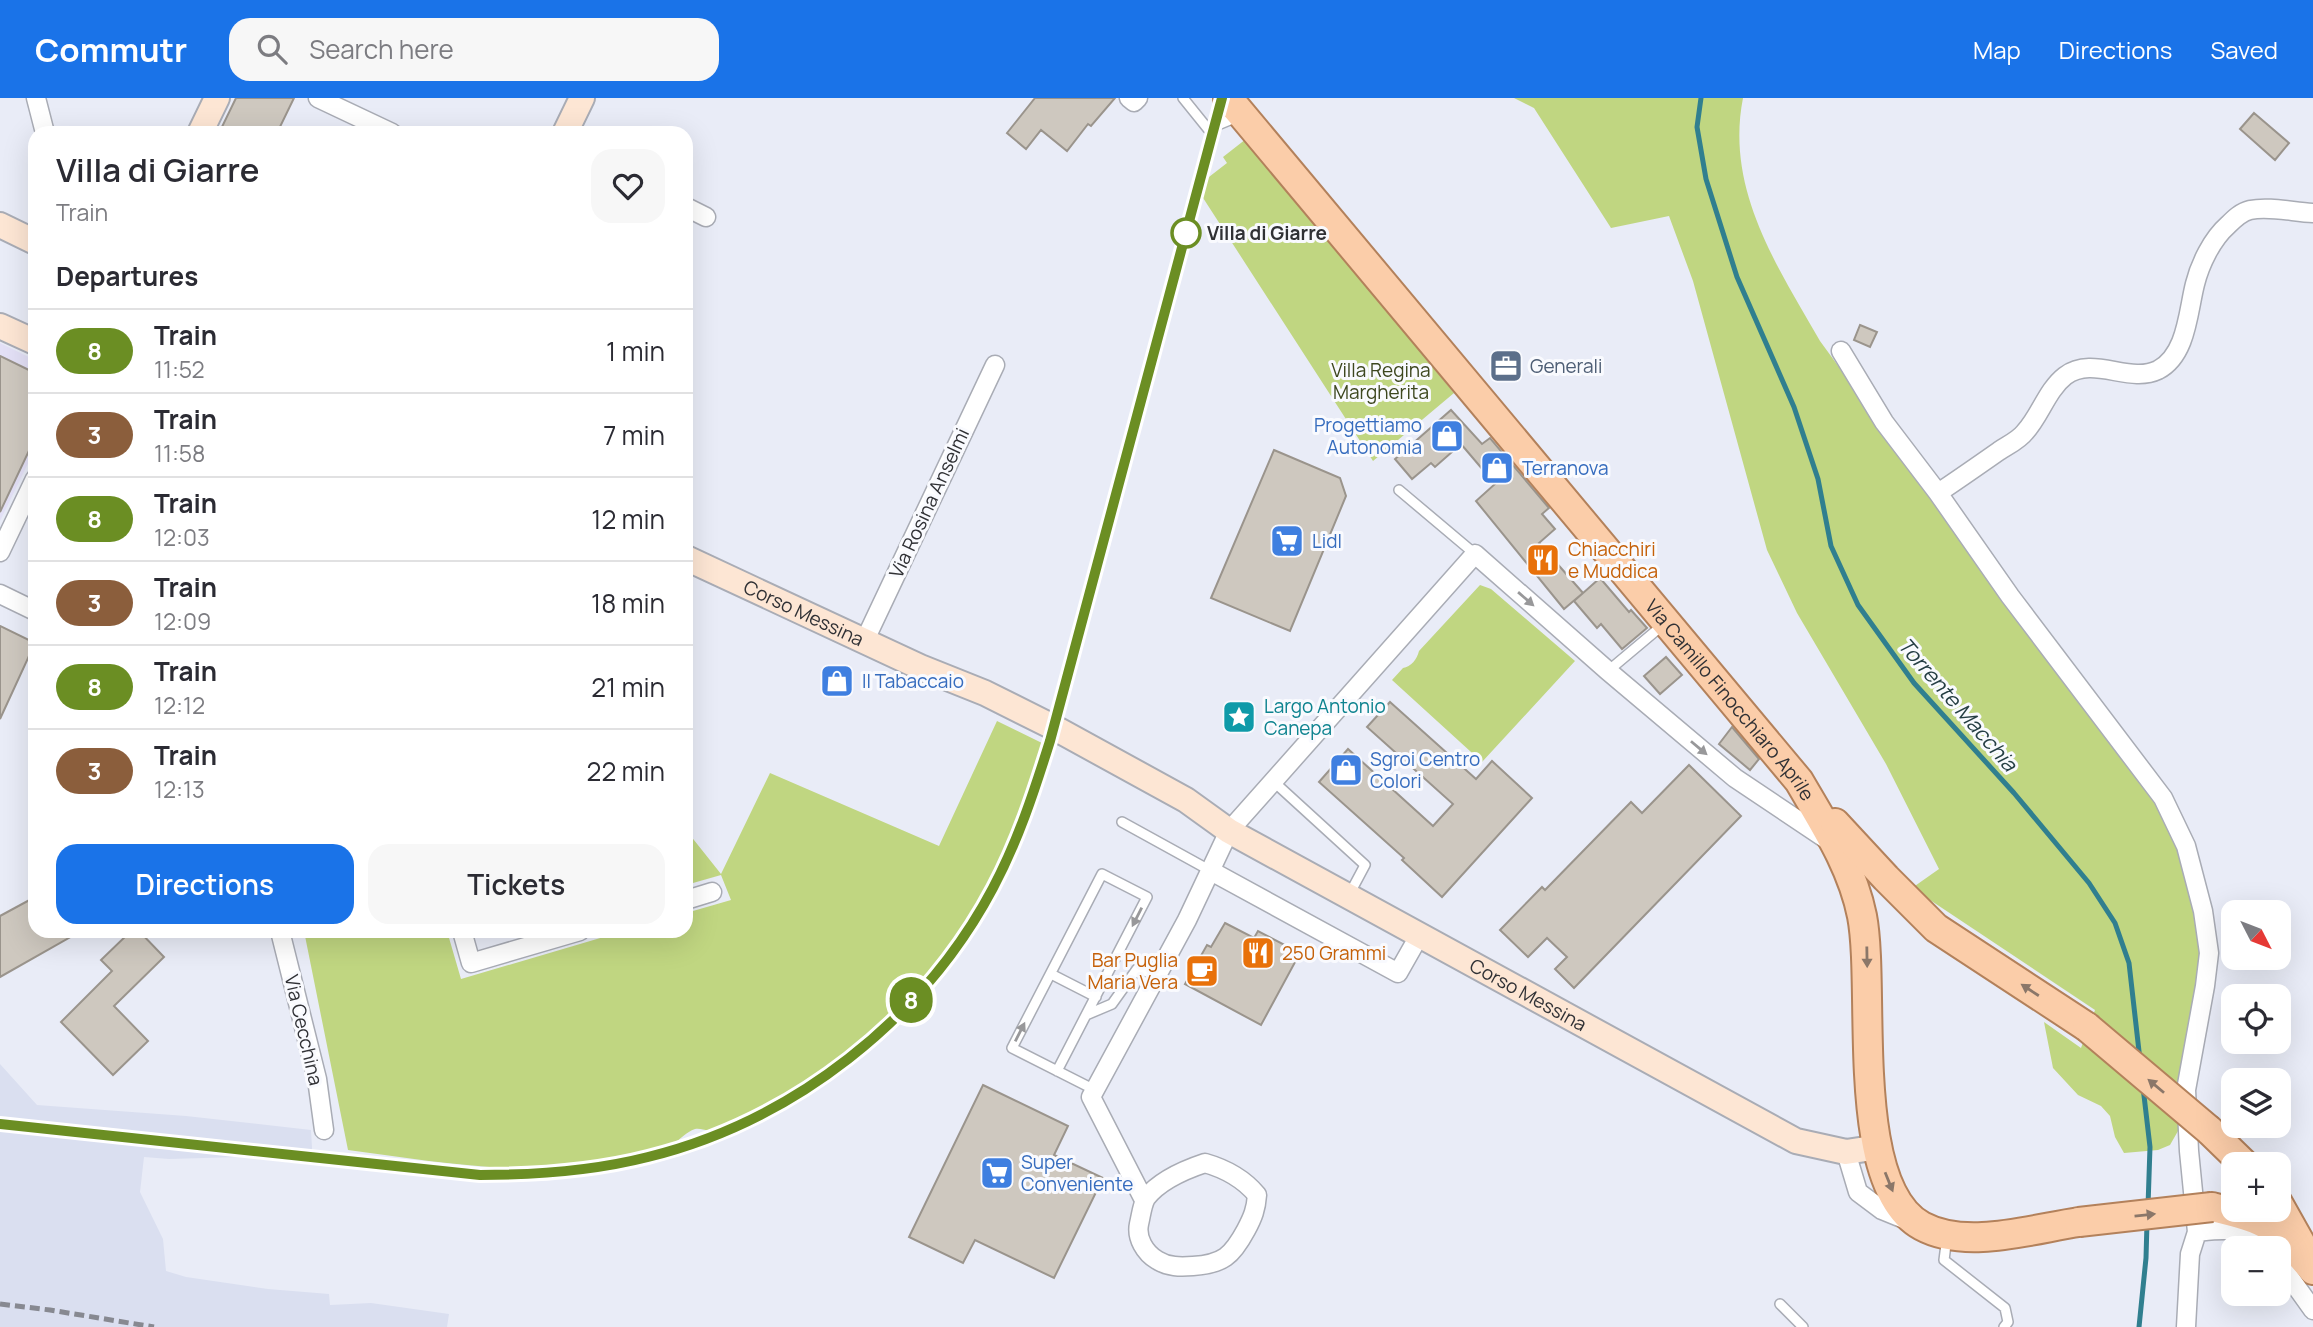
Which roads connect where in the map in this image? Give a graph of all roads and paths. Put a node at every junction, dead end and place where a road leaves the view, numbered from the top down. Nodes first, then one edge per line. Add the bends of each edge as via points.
1 (36, 98) edge
2 (217, 98) edge
3 (318, 98) edge
4 (582, 98) edge
5 (1129, 98) edge
6 (1138, 98) edge
7 (1184, 98) edge
8 (1235, 107) edge
9 (43, 126) edge
10 (203, 126) edge
11 (377, 126) edge
12 (568, 126) edge
13 (693, 210) edge
14 (2313, 213) edge
15 (706, 217) dead end
16 (0, 225) edge
17 (28, 239) edge
18 (0, 326) edge
19 (28, 339) edge
20 (1841, 351) dead end
21 (995, 365) dead end
22 (1399, 490) dead end
23 (1938, 493) junction
24 (28, 494) edge
25 (0, 552) edge
26 (1475, 554) junction
27 (693, 561) edge
28 (0, 594) edge
29 (28, 608) edge
30 (1666, 622) junction
31 (864, 642) junction
32 (1608, 671) junction
33 (1273, 781) junction
34 (1799, 781) junction
35 (1122, 822) dead end
36 (1223, 827) junction
37 (1835, 845) junction
38 (1211, 871) junction
39 (712, 892) dead end
40 (1348, 897) junction
41 (693, 898) edge
42 (1862, 915) junction
43 (1936, 928) junction
44 (1419, 936) junction
45 (282, 938) edge
46 (464, 938) edge
47 (533, 938) edge
48 (1051, 974) junction
49 (1157, 975) junction
50 (1096, 997) junction
51 (1086, 1015) junction
52 (1057, 1071) junction
53 (1095, 1090) junction
54 (324, 1130) dead end
55 (1879, 1147) junction
56 (1846, 1152) junction
57 (2230, 1152) edge
58 (1144, 1200) junction
59 (2221, 1203) edge
60 (2265, 1222) edge
61 (2288, 1222) edge
62 (1920, 1225) junction
63 (2197, 1232) junction
64 (1947, 1235) junction
65 (2247, 1236) edge
66 (2313, 1270) edge
67 (2291, 1279) edge
68 (1780, 1304) dead end
69 (2313, 1310) edge
70 (1803, 1327) edge
71 (2004, 1327) edge
72 (2186, 1327) edge

1 - 9 street
2 - 10 street
3 - 11 street
4 - 12 street
5 - 6 street via 1134,102
7 - 8 lane via 1208,129
8 - 30 main road, Via Camillo Finocchiaro Aprile
13 - 15 street
14 - 23 street via 2259,209 2236,217 2209,250 2196,281 2183,339 2158,370 2141,373 2094,368 2065,376 2025,433
16 - 17 street
18 - 19 street
20 - 23 street via 1884,422
21 - 31 street, Via Rosina Anselmi
22 - 26 lane
23 - 63 street via 2163,798 2186,846 2209,953 2186,1090
24 - 25 street
26 -> 32 street
26 - 33 street
27 - 31 street, Corso Messina
28 - 29 street
30 - 32 lane
30 - 34 main road, Via Camillo Finocchiaro Aprile
31 - 36 street, Corso Messina via 985,692 1053,727 1186,800
32 -> 37 street via 1735,778
33 - 36 street
33 - 40 lane via 1365,865
34 - 37 main road, Via Camillo Finocchiaro Aprile
34 - 43 main road
35 - 38 lane
36 - 38 street
36 - 40 street, Corso Messina
37 - 42 main road, Via Camillo Finocchiaro Aprile
38 - 44 street via 1398,973
38 - 49 street
39 - 41 street
40 - 44 street, Corso Messina
42 - 43 main road via 1867,902 1881,897
42 -> 55 main road, Via Camillo Finocchiaro Aprile via 1868,1078
57 -> 43 main road, bridge via 2087,1027
44 - 56 street, Corso Messina via 1796,1141
45 - 54 street, Via Cecchina via 317,1079
46 - 47 street via 471,963
48 - 50 lane
48 -> 50 lane via 1102,874 1136,891 1147,897
52 -> 48 lane via 1012,1048
49 - 51 lane via 1137,969 1112,1004
49 - 53 street
50 - 51 lane
51 - 52 lane
52 - 53 lane
53 - 58 street via 1091,1097
55 - 56 street
55 -> 62 main road, Via Camillo Finocchiaro Aprile via 1892,1191
56 - 62 street via 1858,1192 1882,1210
58 - 58 street via 1138,1231 1144,1248 1157,1261 1176,1267 1208,1265 1236,1250 1256,1210 1257,1195 1247,1182 1205,1163 1163,1182
64 -> 59 main road, Via Camillo Finocchiaro Aprile, bridge via 1979,1238
60 - 66 main road via 2285,1237
61 - 66 main road
62 - 64 main road, Via Camillo Finocchiaro Aprile
63 - 65 street via 2237,1230
63 - 72 street via 2190,1254
64 - 71 lane via 1944,1260 2005,1308 2008,1322
67 - 69 street
68 - 70 lane

